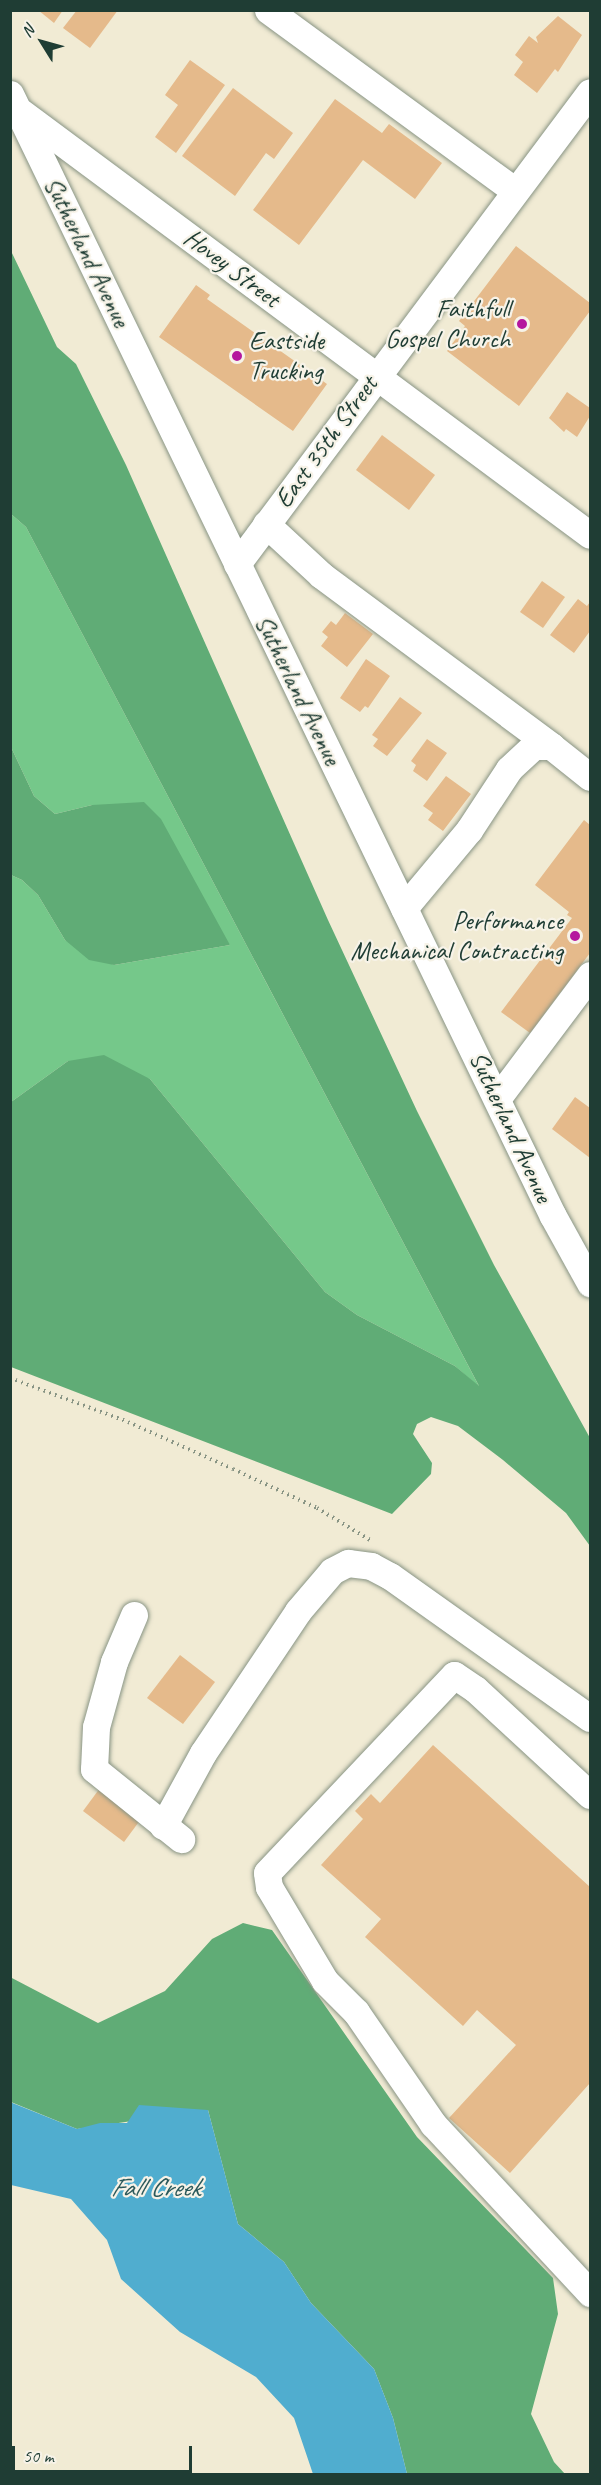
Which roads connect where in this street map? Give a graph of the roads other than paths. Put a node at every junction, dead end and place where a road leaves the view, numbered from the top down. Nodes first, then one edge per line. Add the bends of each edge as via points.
1 (268, 10) edge
2 (591, 92) edge
3 (14, 102) edge
4 (515, 191) junction
5 (375, 375) junction
6 (266, 524) junction
7 (591, 535) edge
8 (237, 564) junction
9 (551, 746) junction
10 (591, 777) edge
11 (404, 908) junction
12 (591, 975) edge
13 (497, 1100) junction
14 (591, 1283) edge
15 (134, 1615) dead end
16 (591, 1718) edge
17 (591, 1795) edge
18 (591, 2292) edge

1 - 4 street
2 - 4 street, East 35th Street
3 - 5 street, Hovey Street
3 - 8 street, Sutherland Avenue
4 - 5 street, East 35th Street
5 - 6 street, East 35th Street
5 - 7 street, Hovey Street
6 - 8 street, East 35th Street
6 - 9 street via 321,575
8 - 11 street, Sutherland Avenue
9 - 10 street
9 - 11 street via 534,746 520,756 469,830
11 - 13 street, Sutherland Avenue
12 - 13 street
13 - 14 street, Sutherland Avenue via 553,1216
15 - 16 street via 114,1662 96,1727 94,1769 172,1833 203,1753 298,1611 332,1571 348,1563 370,1566 390,1576
17 - 18 street via 475,1689 454,1675 267,1873 269,1887 325,1981 356,2012 433,2124

